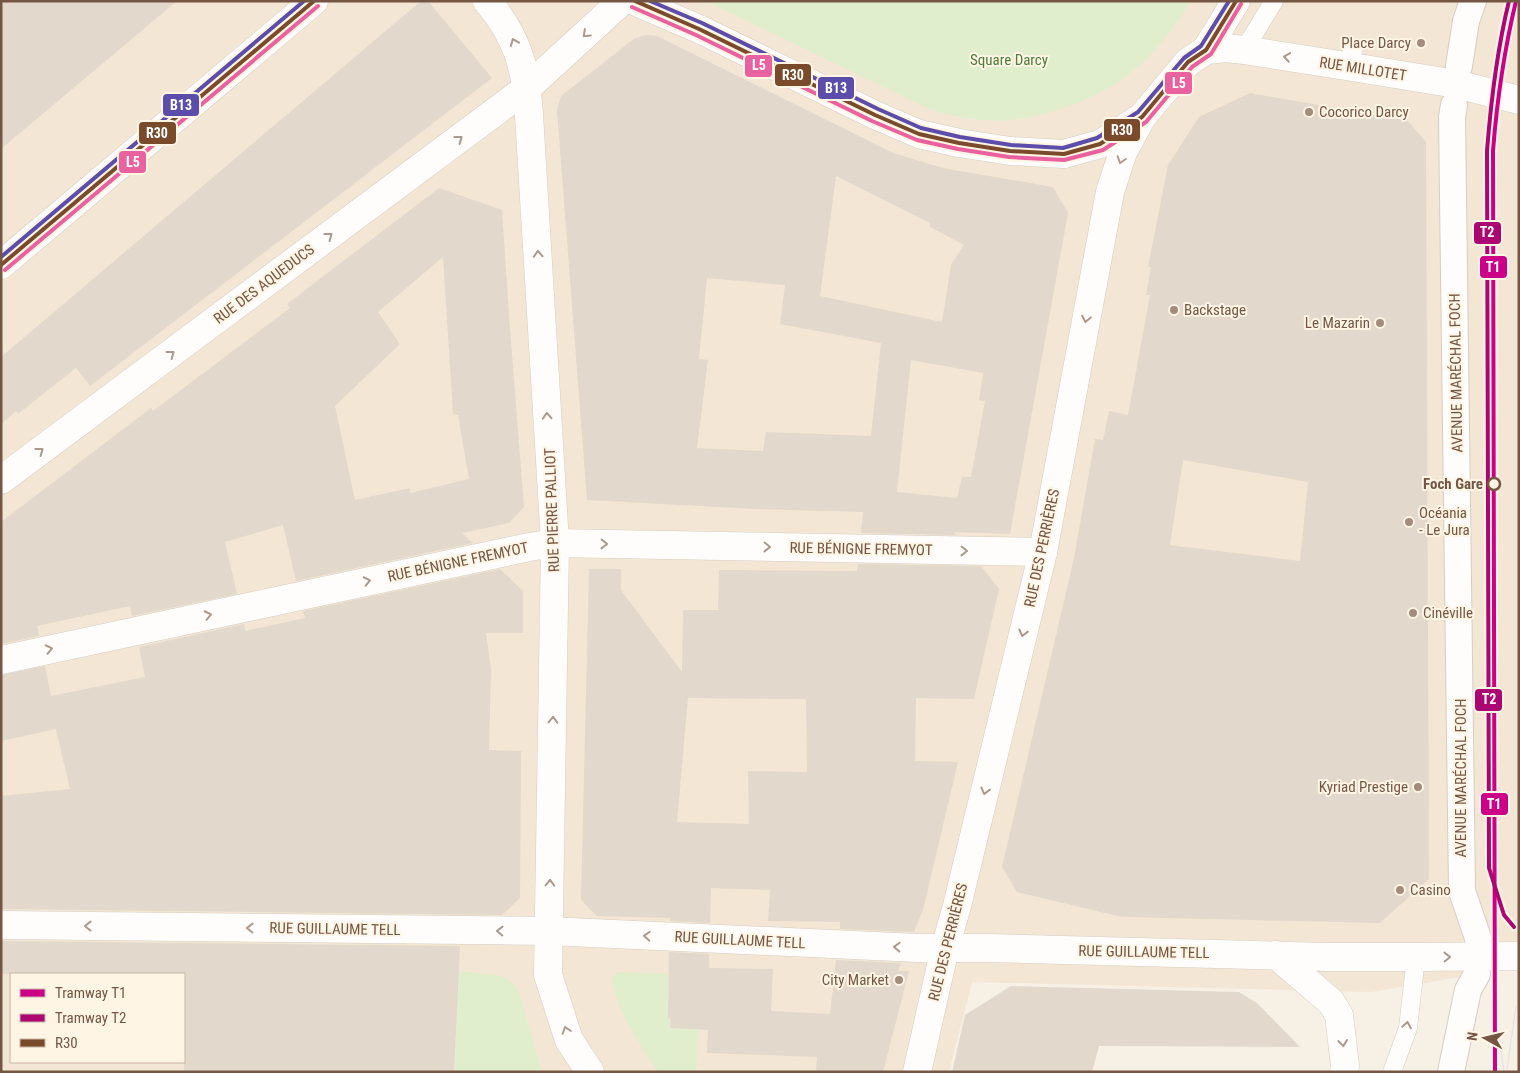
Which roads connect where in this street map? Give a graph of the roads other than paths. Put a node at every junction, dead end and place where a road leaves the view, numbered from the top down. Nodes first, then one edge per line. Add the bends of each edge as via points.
1 (314, 1) edge
2 (487, 1) edge
3 (622, 1) edge
4 (634, 1) edge
5 (1236, 1) edge
6 (1274, 1) edge
7 (1473, 1) edge
8 (1206, 50) junction
9 (1244, 50) junction
10 (1459, 66) dead end
11 (527, 88) junction
12 (1519, 100) edge
13 (1454, 105) dead end
14 (1142, 117) junction
15 (1, 265) edge
16 (1, 480) edge
17 (555, 543) junction
18 (1043, 552) junction
19 (1, 660) edge
20 (1, 925) edge
21 (549, 932) junction
22 (945, 948) junction
23 (1276, 955) junction
24 (1478, 956) junction
25 (1519, 956) edge
26 (1416, 958) junction
27 (590, 1072) edge
28 (917, 1072) edge
29 (1344, 1072) edge
30 (1392, 1072) edge
31 (1451, 1072) edge

1 - 15 street
11 -> 2 street, RUE PIERRE PALLIOT via 512,36
3 -> 11 street, RUE DES AQUEDUCS
4 - 14 street via 919,134 1010,152 1064,154 1100,144
5 - 8 street
6 - 9 lane
7 - 10 street via 1466,21
8 - 9 street, RUE MILLOTET
8 - 14 street, RUE DES PERRIÈRES via 1188,62
12 -> 9 street, RUE MILLOTET via 1350,57
16 -> 11 street, RUE DES AQUEDUCS
17 -> 11 street, RUE PIERRE PALLIOT
13 - 24 street, AVENUE MARÉCHAL FOCH via 1462,891
14 -> 18 street, RUE DES PERRIÈRES via 1123,152 1110,192
17 -> 18 street, RUE BÉNIGNE FREMYOT
19 -> 17 street, RUE BÉNIGNE FREMYOT
21 -> 17 street, RUE PIERRE PALLIOT
18 -> 22 street, RUE DES PERRIÈRES
21 -> 20 street, RUE GUILLAUME TELL
22 -> 21 street, RUE GUILLAUME TELL
27 -> 21 street, RUE PIERRE PALLIOT via 569,1040 548,975
22 - 23 street, RUE GUILLAUME TELL
22 - 28 street, RUE DES PERRIÈRES
23 - 26 street, RUE GUILLAUME TELL
23 -> 29 street via 1331,1002 1339,1014 1346,1066
24 - 25 street, RUE GUILLAUME TELL
26 -> 24 street, RUE GUILLAUME TELL
24 - 31 street
30 -> 26 lane via 1408,1028

